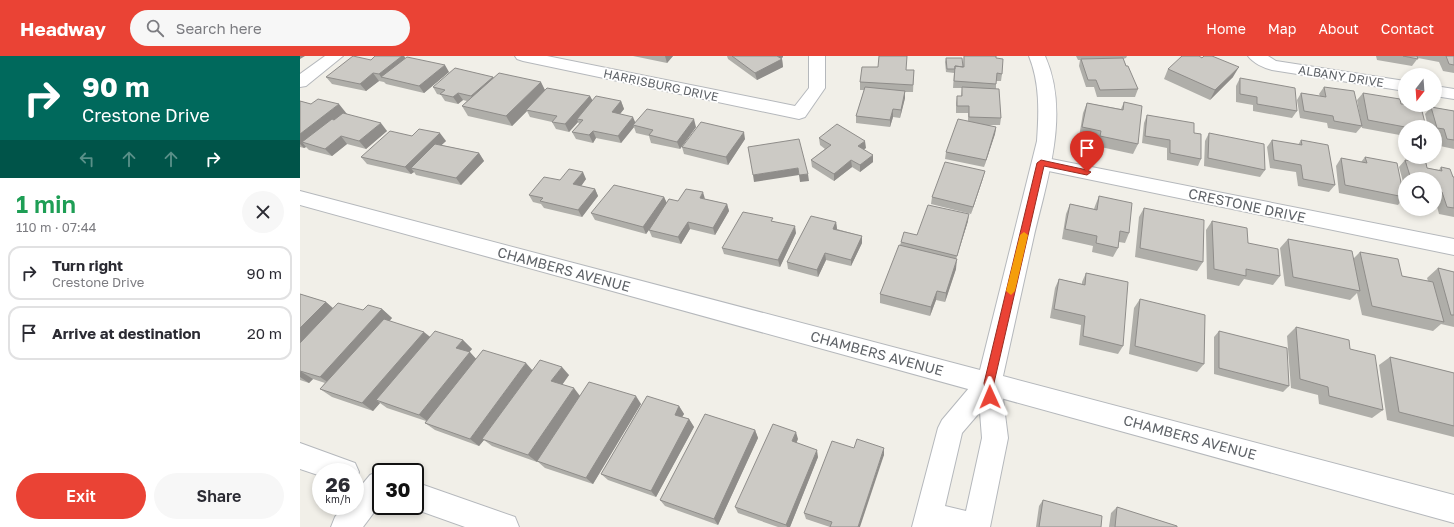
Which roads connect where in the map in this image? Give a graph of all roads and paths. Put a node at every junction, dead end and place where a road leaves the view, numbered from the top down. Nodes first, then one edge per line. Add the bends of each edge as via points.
1 (335, 56) edge
2 (523, 56) edge
3 (817, 56) edge
4 (1037, 56) edge
5 (1256, 56) edge
6 (300, 82) edge
7 (1398, 85) edge
8 (1442, 91) edge
9 (1454, 94) edge
10 (1041, 163) junction
11 (300, 198) edge
12 (1454, 247) edge
13 (989, 383) junction
14 (300, 456) edge
15 (320, 463) edge
16 (372, 481) edge
17 (424, 499) edge
18 (1454, 509) edge
19 (927, 522) edge
20 (345, 527) edge
21 (505, 527) edge
22 (972, 527) edge
23 (976, 527) edge

1 - 6 street
2 - 3 street, HARRISBURG DRIVE via 799,113 816,88
4 - 10 street via 1048,111 1046,141
5 - 7 street, ALBANY DRIVE via 1272,64
8 - 9 street
10 - 12 street, CRESTONE DRIVE
10 - 13 street
11 - 13 street, CHAMBERS AVENUE
13 - 18 street, CHAMBERS AVENUE
13 - 19 street via 951,428
13 - 23 street via 995,438
14 - 15 street
16 - 20 street
17 - 21 street
19 - 22 street

